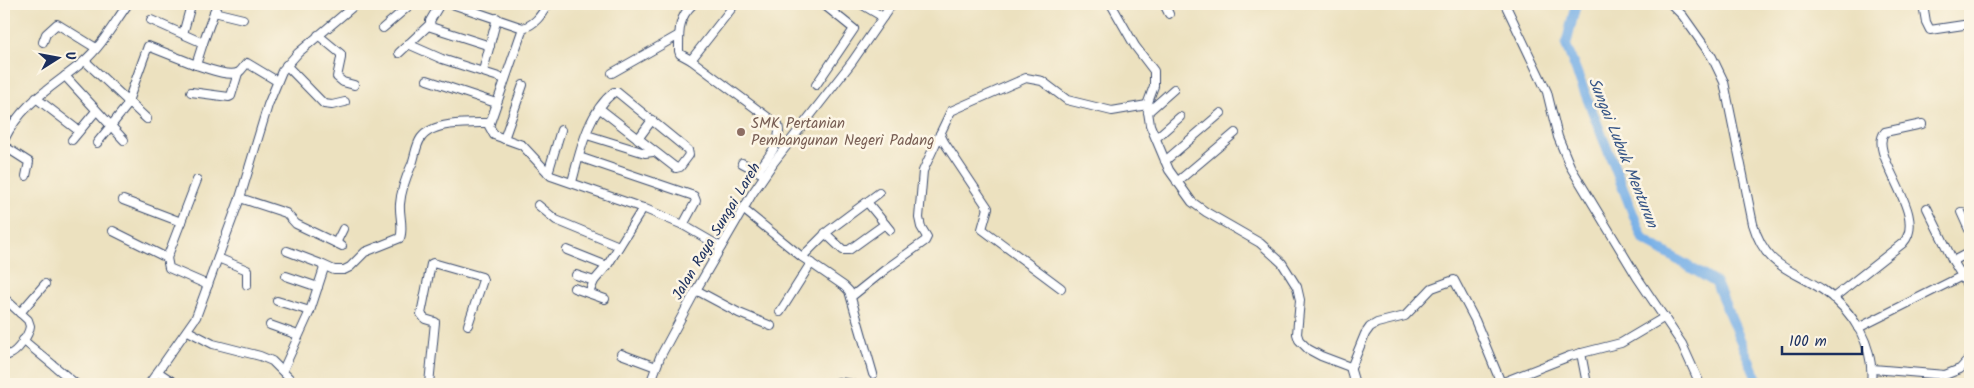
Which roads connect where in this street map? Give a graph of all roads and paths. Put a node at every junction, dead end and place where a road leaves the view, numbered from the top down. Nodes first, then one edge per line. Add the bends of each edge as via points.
1 (128, 4) edge
2 (194, 4) edge
3 (356, 4) edge
4 (410, 4) edge
5 (440, 4) edge
6 (452, 4) edge
7 (548, 4) edge
8 (693, 4) edge
9 (733, 4) edge
10 (823, 4) edge
11 (861, 4) edge
12 (892, 4) edge
13 (1111, 4) edge
14 (1164, 4) edge
15 (1505, 4) edge
16 (1671, 4) edge
17 (1923, 4) edge
18 (215, 8) edge
19 (1169, 14) dead end
20 (883, 17) junction
21 (497, 18) junction
22 (242, 19) dead end
23 (152, 20) dead end
24 (1970, 24) edge
25 (429, 25) junction
26 (383, 28) dead end
27 (523, 28) junction
28 (182, 34) junction
29 (318, 35) junction
30 (679, 35) junction
31 (43, 42) dead end
32 (203, 43) junction
33 (408, 44) junction
34 (490, 46) junction
35 (96, 48) junction
36 (399, 53) dead end
37 (247, 54) dead end
38 (691, 60) junction
39 (85, 61) junction
40 (247, 63) junction
41 (196, 65) junction
42 (286, 65) junction
43 (482, 71) junction
44 (238, 73) junction
45 (612, 73) dead end
46 (65, 76) junction
47 (504, 78) junction
48 (427, 80) dead end
49 (277, 81) junction
50 (354, 85) dead end
51 (523, 85) dead end
52 (816, 85) dead end
53 (1174, 89) dead end
54 (191, 92) dead end
55 (36, 98) junction
56 (128, 102) junction
57 (345, 102) dead end
58 (496, 103) junction
59 (599, 108) junction
60 (1148, 109) junction
61 (96, 111) junction
62 (1221, 113) dead end
63 (1180, 117) dead end
64 (147, 119) dead end
65 (652, 120) junction
66 (490, 123) junction
67 (1922, 124) dead end
68 (111, 125) junction
69 (561, 130) dead end
70 (79, 131) junction
71 (1235, 133) dead end
72 (940, 134) junction
73 (587, 135) junction
74 (1156, 138) junction
75 (504, 139) junction
76 (638, 139) junction
77 (4, 140) edge
78 (72, 140) dead end
79 (124, 140) dead end
80 (97, 144) dead end
81 (4, 146) edge
82 (653, 152) junction
83 (579, 157) junction
84 (1165, 161) junction
85 (742, 163) dead end
86 (548, 173) junction
87 (761, 173) junction
88 (26, 176) dead end
89 (197, 180) dead end
90 (572, 182) junction
91 (1177, 182) junction
92 (879, 194) dead end
93 (240, 198) junction
94 (124, 200) dead end
95 (867, 202) junction
96 (538, 205) dead end
97 (643, 208) junction
98 (1926, 208) dead end
99 (743, 209) junction
100 (1960, 212) dead end
101 (181, 222) junction
102 (683, 225) junction
103 (343, 229) dead end
104 (113, 231) dead end
105 (1970, 232) edge
106 (825, 233) junction
107 (619, 246) junction
108 (722, 248) junction
109 (566, 250) dead end
110 (287, 251) dead end
111 (1970, 252) edge
112 (802, 257) junction
113 (167, 258) junction
114 (218, 258) junction
115 (1953, 261) junction
116 (812, 264) junction
117 (323, 266) junction
118 (607, 266) junction
119 (576, 275) dead end
120 (286, 276) dead end
121 (1962, 276) junction
122 (594, 281) junction
123 (45, 284) dead end
124 (208, 285) junction
125 (247, 285) dead end
126 (318, 287) junction
127 (574, 288) dead end
128 (1061, 288) dead end
129 (1969, 289) dead end
130 (696, 290) junction
131 (588, 293) junction
132 (851, 297) junction
133 (4, 298) edge
134 (1834, 298) junction
135 (605, 299) dead end
136 (277, 300) dead end
137 (310, 311) junction
138 (780, 312) dead end
139 (20, 313) junction
140 (1665, 317) junction
141 (270, 325) dead end
142 (468, 325) dead end
143 (772, 326) dead end
144 (1858, 328) junction
145 (188, 331) junction
146 (298, 335) junction
147 (23, 340) junction
148 (4, 352) edge
149 (1581, 353) junction
150 (621, 354) dead end
151 (1970, 358) edge
152 (656, 367) junction
153 (1350, 367) junction
154 (1873, 369) junction
155 (283, 370) junction
156 (158, 372) junction
157 (873, 374) dead end
158 (76, 384) edge
159 (149, 384) edge
160 (176, 384) edge
161 (295, 384) edge
162 (429, 384) edge
163 (650, 384) edge
164 (833, 384) edge
165 (852, 384) edge
166 (1355, 384) edge
167 (1501, 384) edge
168 (1587, 384) edge
169 (1700, 384) edge
170 (1871, 384) edge

1 - 35 street
2 - 28 street
3 - 29 street
4 - 26 street
5 - 25 street
6 - 21 street
7 - 27 street via 540,18
8 - 30 street via 685,12
9 - 38 street
10 - 52 street via 854,29
11 - 20 street
12 - 20 street, Jalan Raya Sungai Lareh
13 - 60 street via 1154,71
14 - 19 street
15 - 140 street via 1547,92 1558,137 1570,166 1637,278
16 - 134 street via 1721,75 1753,224 1760,241 1774,262
17 - 24 street via 1930,30
18 - 22 street
18 - 32 street
20 - 87 street, Jalan Raya Sungai Lareh via 852,62
21 - 27 street
21 - 34 street
23 - 28 street
25 - 33 street
25 - 34 street
27 - 47 street
28 - 32 street
29 - 42 street
29 - 50 street via 341,54 337,77
30 - 38 street via 680,54
30 - 45 street
31 - 35 street via 46,34 57,24
32 - 41 street
33 - 36 street
33 - 43 street
34 - 43 street
35 - 39 street
37 - 40 street
38 - 87 street via 778,125 777,143
39 - 46 street
39 - 56 street
40 - 44 street
40 - 49 street
41 - 44 street via 220,73
41 - 56 street via 148,46
42 - 49 street
42 - 57 street via 324,104
43 - 47 street
44 - 54 street via 229,97
46 - 55 street
46 - 61 street
47 - 58 street
48 - 58 street
49 - 93 street
51 - 75 street
53 - 60 street
55 - 70 street
55 - 77 street via 19,116
56 - 64 street
56 - 68 street
58 - 66 street
59 - 65 street via 613,92 617,92
59 - 73 street
59 - 76 street
60 - 72 street via 1112,111 1067,100 1042,81 1026,78 951,111
60 - 74 street
61 - 68 street
61 - 70 street
62 - 84 street
63 - 74 street
65 - 76 street
65 - 82 street via 690,154 677,168
66 - 75 street via 494,135
66 - 117 street via 457,124 436,128 424,135 403,185 399,207 400,238 365,252 350,268 334,270
67 - 134 street via 1888,130 1881,138 1882,149 1906,206 1909,234 1903,243
68 - 79 street
68 - 80 street
69 - 86 street
70 - 78 street
71 - 91 street
72 - 128 street via 988,208 982,227 985,233
72 - 132 street via 923,171 919,218 927,237 925,241
73 - 82 street
73 - 83 street
74 - 84 street
75 - 86 street via 522,145
76 - 82 street
81 - 88 street via 29,162
83 - 90 street
83 - 102 street via 694,196 696,201
84 - 91 street
85 - 87 street
86 - 90 street
87 - 99 street, Jalan Raya Sungai Lareh
89 - 101 street
90 - 97 street
91 - 153 street via 1192,202 1260,242 1282,263 1297,287 1300,300 1299,340 1321,356
92 - 95 street
93 - 103 street via 286,213 296,224 339,245
93 - 114 street
94 - 101 street
95 - 106 street
95 - 106 street via 888,227 849,250 844,250
96 - 107 street via 556,220
97 - 102 street
97 - 107 street
98 - 115 street
99 - 108 street, Jalan Raya Sungai Lareh
99 - 112 street
100 - 105 street
101 - 113 street
102 - 108 street
104 - 113 street
106 - 112 street
107 - 118 street
108 - 130 street, Jalan Raya Sungai Lareh
109 - 118 street
110 - 117 street
111 - 115 street
112 - 116 street
113 - 124 street via 169,268
114 - 124 street
114 - 125 street via 252,272
115 - 121 street
116 - 132 street via 844,286
116 - 138 street
117 - 126 street
118 - 122 street
119 - 122 street
120 - 126 street
121 - 129 street
121 - 144 street
122 - 131 street
123 - 139 street
124 - 145 street
126 - 137 street
127 - 131 street
130 - 143 street via 740,314
130 - 152 street, Jalan Raya Sungai Lareh
131 - 135 street
132 - 157 street
133 - 139 street
134 - 144 street
136 - 137 street
137 - 146 street
139 - 147 street via 30,326
140 - 149 street via 1621,343
140 - 169 street via 1682,344
141 - 146 street
142 - 162 street via 482,277 432,263 422,314 424,319 435,322
144 - 154 street via 1868,346
145 - 155 street via 213,344 260,356
145 - 156 street
146 - 155 street
147 - 148 street via 12,354
147 - 158 street
149 - 167 street
149 - 168 street
150 - 152 street
151 - 154 street via 1960,369 1945,375
152 - 163 street, Jalan Raya Sungai Lareh
153 - 166 street
153 - 167 street via 1370,327 1405,316 1432,288 1454,280 1475,320
154 - 170 street
155 - 161 street
156 - 159 street
156 - 160 street
164 - 165 street

